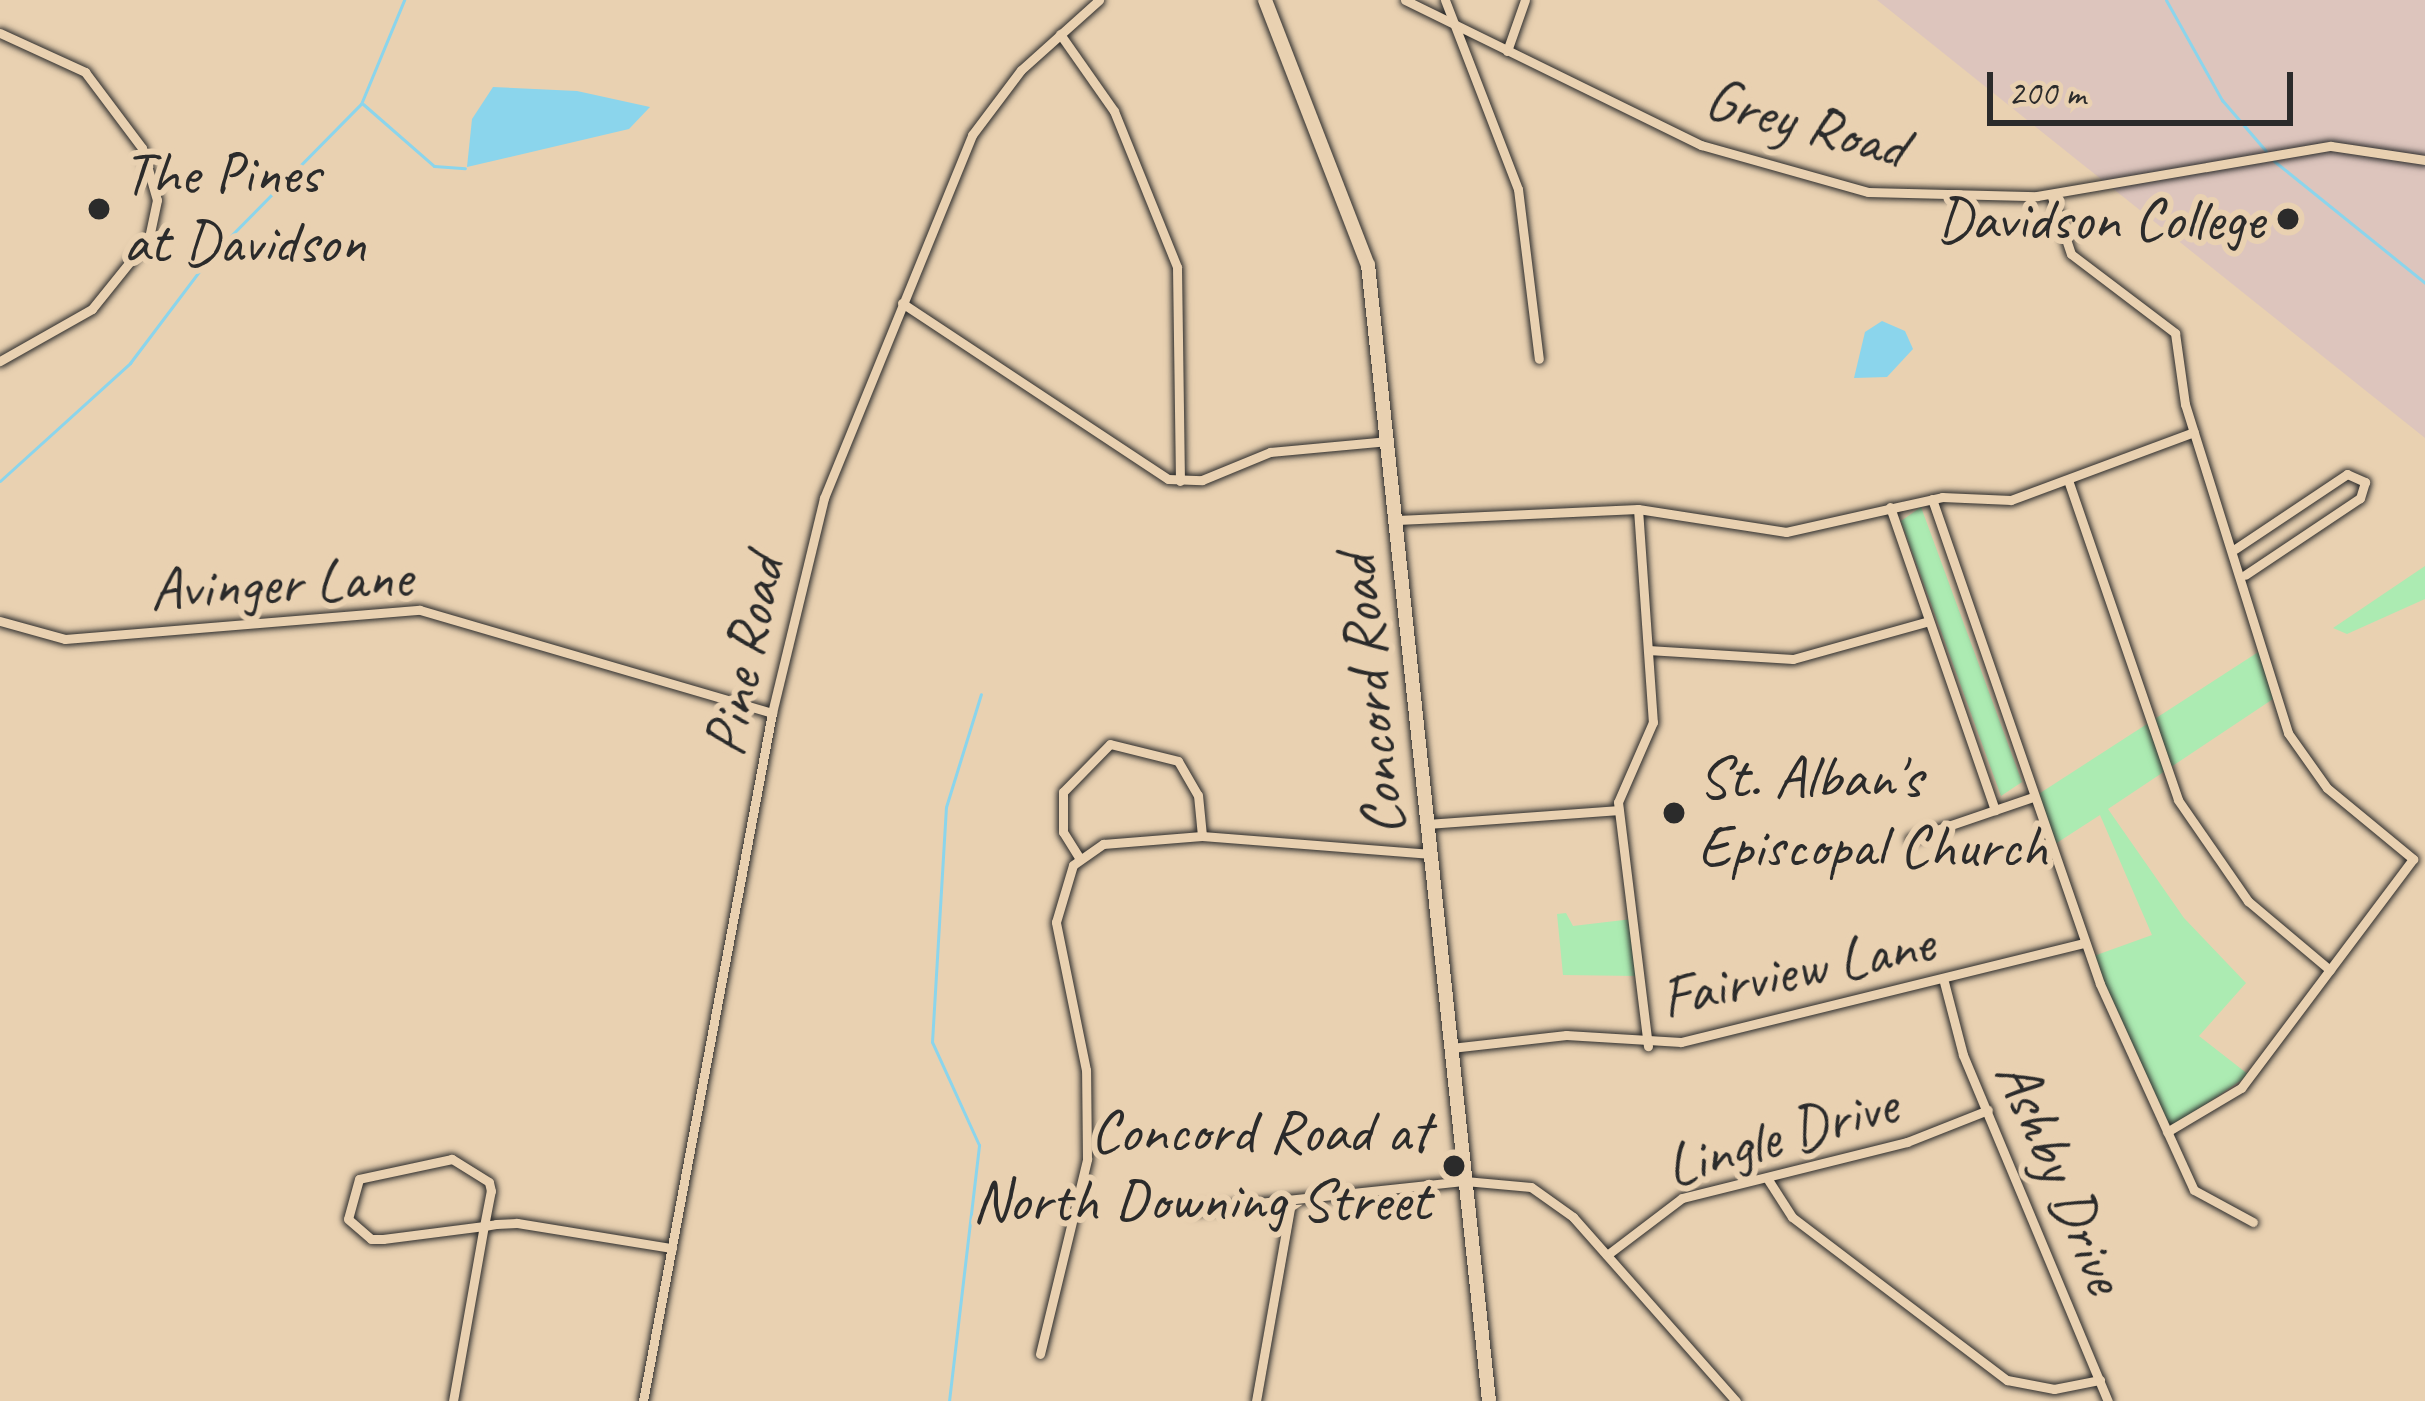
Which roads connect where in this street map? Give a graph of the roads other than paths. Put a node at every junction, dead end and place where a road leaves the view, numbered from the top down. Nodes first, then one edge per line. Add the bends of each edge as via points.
1 (1099, 0) edge
2 (1265, 0) edge
3 (1405, 0) edge
4 (1444, 0) edge
5 (1525, 0) edge
6 (1085, 4) edge
7 (1455, 25) junction
8 (0, 32) edge
9 (1060, 34) junction
10 (1507, 51) junction
11 (2425, 160) edge
12 (2051, 194) junction
13 (902, 303) junction
14 (1539, 359) dead end
15 (0, 361) edge
16 (2194, 432) junction
17 (1389, 441) junction
18 (2068, 480) junction
19 (1180, 481) junction
20 (1932, 499) junction
21 (1890, 507) junction
22 (1638, 509) junction
23 (1396, 520) junction
24 (2235, 549) junction
25 (2245, 574) junction
26 (0, 621) edge
27 (1929, 621) junction
28 (1648, 650) junction
29 (772, 713) junction
30 (2033, 797) junction
31 (1618, 810) junction
32 (1995, 810) junction
33 (1428, 824) junction
34 (1202, 836) junction
35 (1910, 838) dead end
36 (1431, 854) junction
37 (1080, 859) junction
38 (2084, 944) junction
39 (2330, 970) junction
40 (1944, 982) junction
41 (1648, 1046) junction
42 (1451, 1048) junction
43 (1988, 1111) junction
44 (2167, 1132) junction
45 (1767, 1178) junction
46 (1465, 1181) junction
47 (1291, 1202) junction
48 (1193, 1210) dead end
49 (2253, 1222) dead end
50 (484, 1226) junction
51 (672, 1248) junction
52 (1607, 1255) junction
53 (1040, 1354) dead end
54 (2100, 1380) junction
55 (1724, 1391) junction
56 (453, 1401) edge
57 (643, 1401) edge
58 (1256, 1401) edge
59 (1489, 1401) edge
60 (1715, 1401) edge
61 (1736, 1401) edge
62 (2108, 1401) edge

1 - 6 street, Pine Road
2 - 17 main road, Concord Road via 1363,244
3 - 7 street, Grey Road
4 - 7 street
5 - 10 street
6 - 9 street, Pine Road
7 - 10 street, Grey Road
7 - 14 street via 1518,189
8 - 15 street via 85,72 142,148 158,200 148,238 92,309
9 - 13 street, Pine Road via 972,135
9 - 19 street via 1114,111 1177,267
10 - 12 street, Grey Road via 1701,145 1807,180 1916,197
11 - 12 street, Grey Road via 2293,149
12 - 16 street via 2071,254 2169,323
13 - 19 street via 988,351 1139,466
13 - 29 street, Pine Road via 810,542
16 - 18 street
16 - 24 street
17 - 19 street via 1270,452
17 - 23 main road, Concord Road
18 - 20 street via 2011,500
18 - 39 street via 2178,800 2248,901
20 - 21 street
20 - 30 street
21 - 22 street via 1757,535
21 - 27 street
22 - 23 street
22 - 28 street
23 - 33 main road, Concord Road
24 - 25 street
24 - 25 street via 2347,474 2365,482 2360,498
25 - 39 street via 2296,747 2413,859
26 - 29 street, Avinger Lane via 64,638 420,610
27 - 28 street via 1793,659
27 - 32 street
28 - 31 street via 1652,732
29 - 51 street, Pine Road
30 - 32 street
30 - 38 street
31 - 33 street
31 - 41 street
32 - 35 street
33 - 36 main road, Concord Road
34 - 36 street
34 - 37 street via 1114,842
34 - 37 street via 1198,795 1178,761 1122,742 1094,752 1063,791 1063,832
36 - 42 main road, Concord Road
37 - 53 street via 1055,911 1086,1070 1086,1174
38 - 40 street, Fairview Lane
38 - 44 street
39 - 44 street via 2232,1097
40 - 41 street, Fairview Lane
40 - 43 street, Ashby Drive
41 - 42 street, Fairview Lane via 1566,1035
42 - 46 main road, Concord Road
43 - 45 street, Lingle Drive
43 - 54 street, Ashby Drive
44 - 49 street via 2201,1198
45 - 52 street, Lingle Drive via 1682,1198
45 - 54 street via 1792,1217 1992,1370 2042,1389
46 - 47 street
46 - 52 street via 1547,1196
46 - 59 main road, Concord Road
47 - 48 street
47 - 58 street
50 - 50 street via 489,1181 465,1161 367,1174 346,1196 348,1219 370,1239
50 - 51 street
50 - 56 street
51 - 57 street, Pine Road
52 - 55 street
54 - 62 street, Ashby Drive
55 - 60 street
55 - 61 street

